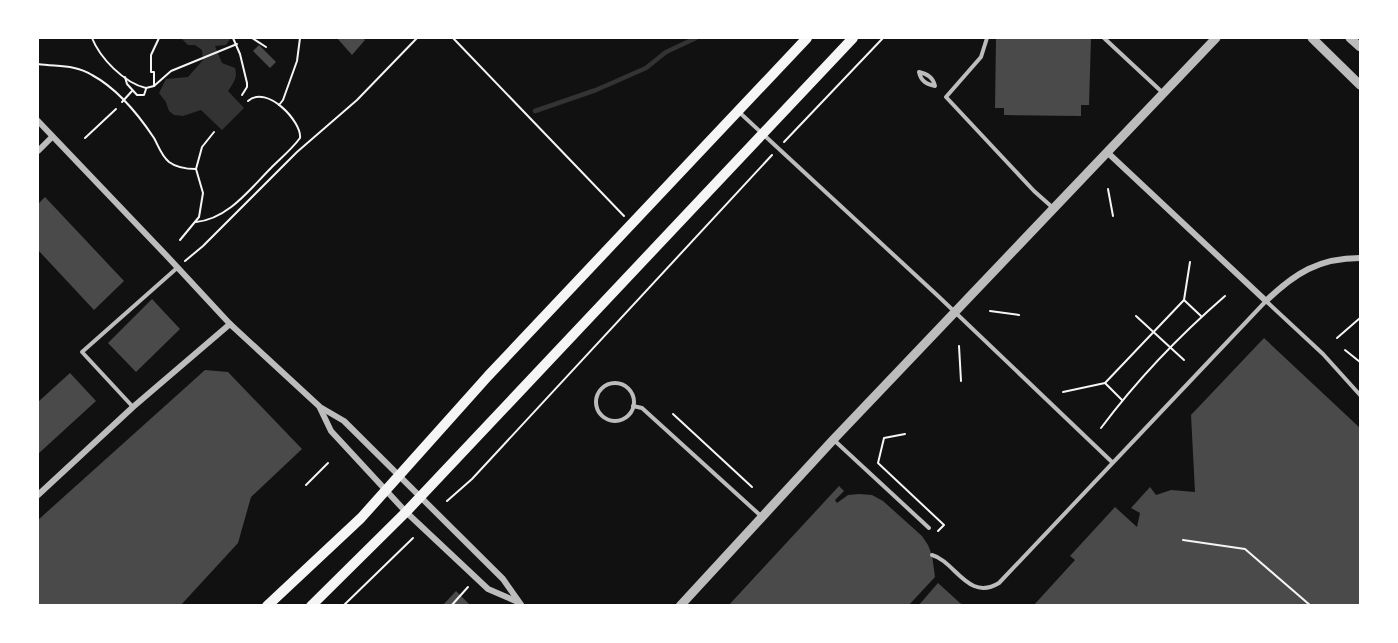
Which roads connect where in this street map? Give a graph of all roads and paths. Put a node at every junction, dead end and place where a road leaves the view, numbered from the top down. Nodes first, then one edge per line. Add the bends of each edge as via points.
1 (92, 38) edge
2 (159, 38) edge
3 (233, 38) edge
4 (252, 38) edge
5 (300, 38) edge
6 (417, 38) edge
7 (453, 38) edge
8 (807, 38) edge
9 (853, 38) edge
10 (883, 38) edge
11 (987, 38) edge
12 (1104, 38) edge
13 (1216, 38) edge
14 (1312, 38) edge
15 (1350, 38) edge
16 (237, 44) junction
17 (266, 47) dead end
18 (1360, 47) edge
19 (38, 64) edge
20 (125, 77) junction
21 (1360, 85) edge
22 (153, 86) junction
23 (935, 86) joint
24 (146, 88) junction
25 (132, 91) junction
26 (1162, 93) junction
27 (242, 94) dead end
28 (123, 101) junction
29 (248, 101) dead end
30 (279, 105) junction
31 (116, 109) dead end
32 (738, 111) junction
33 (38, 122) edge
34 (214, 132) dead end
35 (763, 133) junction
36 (52, 137) junction
37 (85, 138) dead end
38 (779, 147) junction
39 (38, 151) edge
40 (1107, 152) junction
41 (196, 170) junction
42 (1108, 189) dead end
43 (1054, 209) junction
44 (1113, 216) dead end
45 (196, 222) junction
46 (634, 222) junction
47 (180, 240) dead end
48 (1360, 258) edge
49 (1190, 262) dead end
50 (178, 267) junction
51 (1225, 296) dead end
52 (1184, 300) junction
53 (1266, 301) junction
54 (990, 311) dead end
55 (955, 312) junction
56 (1019, 315) dead end
57 (1137, 316) dead end
58 (1201, 316) junction
59 (1360, 318) edge
60 (230, 324) junction
61 (1153, 332) junction
62 (1337, 338) dead end
63 (959, 346) dead end
64 (1171, 348) junction
65 (1345, 350) dead end
66 (1184, 360) dead end
67 (1360, 362) edge
68 (961, 381) dead end
69 (1105, 383) junction
70 (1063, 392) dead end
71 (1360, 395) edge
72 (1122, 400) junction
73 (633, 406) junction
74 (133, 407) junction
75 (320, 407) junction
76 (673, 414) dead end
77 (1101, 428) dead end
78 (905, 434) dead end
79 (834, 439) junction
80 (1112, 462) junction
81 (328, 463) dead end
82 (398, 476) junction
83 (306, 485) dead end
84 (752, 487) dead end
85 (385, 491) junction
86 (38, 495) edge
87 (420, 496) junction
88 (447, 501) dead end
89 (406, 512) junction
90 (761, 517) junction
91 (929, 528) dead end
92 (936, 533) dead end
93 (413, 538) dead end
94 (1184, 540) dead end
95 (932, 555) dead end
96 (468, 587) dead end
97 (520, 604) edge
98 (267, 606) edge
99 (311, 606) edge
100 (343, 606) edge
101 (451, 606) edge
102 (680, 606) edge
103 (1311, 606) edge

1 - 20 path via 101,55
2 - 22 path via 152,54
3 - 16 path
4 - 17 path
5 - 30 path via 297,62
6 - 50 path via 357,100
7 - 46 path
8 - 32 main road
9 - 35 main road
10 - 38 path
11 - 43 lane via 981,57 946,97
12 - 26 lane
13 - 26 street
14 - 21 street
15 - 18 street
16 - 22 path via 171,71
16 - 27 path via 247,82
19 - 28 path via 74,66 93,75
20 - 24 path
20 - 25 path
22 - 24 path
23 - 23 lane via 934,81 919,72 927,85
24 - 25 path via 142,96
25 - 28 path
26 - 40 street
28 - 41 path via 155,140 162,155 171,163
29 - 30 path via 258,95
30 - 45 path via 299,128 300,138 238,202 206,221
31 - 37 path
32 - 35 lane
32 - 46 main road
33 - 36 street
34 - 41 path via 202,147
35 - 38 lane
35 - 87 main road
36 - 39 street
36 - 50 street
38 - 55 lane
38 - 88 path via 472,479
40 - 43 street
40 - 53 street
41 - 45 path via 203,193
42 - 44 path
43 - 55 street
45 - 47 path
46 - 82 main road
48 - 53 street via 1335,260 1302,271
49 - 52 path
50 - 60 street
50 - 74 lane via 82,352
51 - 58 path
52 - 58 path
52 - 61 path
53 - 71 lane
53 - 80 lane
54 - 56 path
55 - 79 street
55 - 80 lane
57 - 61 path
58 - 64 path
59 - 62 path
60 - 74 street
60 - 75 street
61 - 64 path
61 - 69 path
63 - 68 path
64 - 66 path
64 - 72 path
65 - 67 path
69 - 70 path
69 - 72 path
72 - 77 path
73 - 73 lane via 631,392 620,383 605,385 597,397 599,411 610,420 624,418
73 - 90 lane via 642,408
74 - 86 street
75 - 82 street via 344,421
75 - 85 street via 331,431
76 - 84 path
78 - 92 path via 884,438 878,463 944,525
79 - 90 street
79 - 91 lane
80 - 95 lane via 992,587 970,584
81 - 83 path
82 - 85 main road
82 - 87 street
85 - 89 street
85 - 98 main road
87 - 89 main road
87 - 97 street via 503,579
89 - 97 street via 488,589
89 - 99 main road
90 - 102 street
93 - 100 path
94 - 103 path via 1245,549
96 - 101 path

